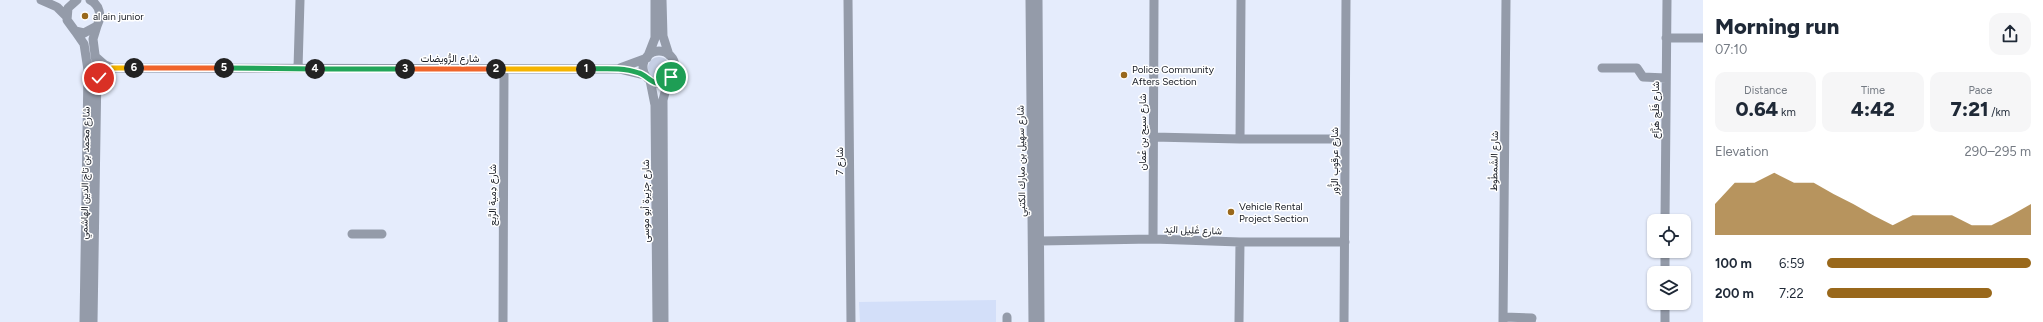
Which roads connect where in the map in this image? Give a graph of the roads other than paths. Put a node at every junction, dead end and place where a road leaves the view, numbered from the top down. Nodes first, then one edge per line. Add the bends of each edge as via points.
1 (41, 0) edge
2 (72, 0) edge
3 (300, 0) edge
4 (655, 0) edge
5 (662, 0) edge
6 (848, 0) edge
7 (1030, 0) edge
8 (1038, 0) edge
9 (1154, 0) edge
10 (1241, 0) edge
11 (1346, 0) edge
12 (1506, 0) edge
13 (1667, 0) edge
14 (94, 1) edge
15 (66, 16) junction
16 (97, 26) junction
17 (75, 31) junction
18 (1666, 38) junction
19 (1703, 38) edge
20 (669, 55) junction
21 (96, 56) junction
22 (647, 57) junction
23 (112, 68) junction
24 (298, 68) junction
25 (620, 68) junction
26 (1602, 68) dead end
27 (504, 69) junction
28 (648, 77) junction
29 (1666, 78) junction
30 (668, 81) junction
31 (97, 82) junction
32 (1153, 137) junction
33 (1345, 139) junction
34 (1240, 140) junction
35 (1665, 214) edge
36 (352, 234) dead end
37 (382, 234) dead end
38 (1153, 239) junction
39 (1040, 241) junction
40 (1240, 242) junction
41 (1345, 242) junction
42 (1665, 310) edge
43 (1504, 320) edge
44 (84, 322) edge
45 (93, 322) edge
46 (504, 322) edge
47 (657, 322) edge
48 (664, 322) edge
49 (851, 322) edge
50 (1033, 322) edge
51 (1040, 322) edge
52 (1239, 322) edge
53 (1344, 322) edge
54 (1531, 322) edge
55 (1665, 322) edge

1 - 15 street via 57,7
2 - 15 street
3 - 24 street
4 - 22 street via 654,38
5 - 20 street via 663,36
6 - 49 street, شارع 7
7 - 50 street, شارع سهيل بن مبارك الكتبي
8 - 39 street, شارع سهيل بن مبارك الكتبي
9 - 32 street, شارع سيح بن عُمان
10 - 34 street
11 - 33 street, شارع عرقوب الزُّور
12 - 43 street, شارع الشَمطُوط
13 - 18 street, شارع فَلَج هَزَّاع
14 - 16 street, شارع محمد بن تاج الدين الهاشمي via 100,17
15 - 17 street, شارع محمد بن تاج الدين الهاشمي via 69,25
16 - 17 street via 84,33
16 - 21 street, شارع محمد بن تاج الدين الهاشمي via 93,39
17 - 44 street, شارع محمد بن تاج الدين الهاشمي via 84,44 88,70
18 - 19 street
18 - 29 street, شارع فَلَج هَزَّاع
20 - 22 street via 657,52
20 - 30 street via 675,68
21 - 23 street
21 - 31 street, شارع محمد بن تاج الدين الهاشمي
22 - 25 street, شارع الرُّويضات
22 - 28 street via 643,66
23 - 24 street, شارع الرُّويضات
23 - 31 street
24 - 27 street, شارع الرُّويضات
25 - 27 street, شارع الرُّويضات
25 - 28 street, شارع الرُّويضات
26 - 29 street via 1637,68 1643,77
27 - 46 street, شارع دِمية الرَّبع
28 - 30 street via 656,83
28 - 47 street, شارع جزيرة أبو موسى via 655,105
29 - 35 street, شارع فَلَج هَزَّاع
30 - 48 street, شارع جزيرة أبو موسى via 663,107
31 - 45 street, شارع محمد بن تاج الدين الهاشمي
32 - 34 street
32 - 38 street, شارع سيح بن عُمان
33 - 34 street
33 - 41 street, شارع عرقوب الزُّور
36 - 37 street
38 - 39 street, شارع غَلِيل اليَد
38 - 40 street, شارع غَلِيل اليَد
39 - 51 street, شارع سهيل بن مبارك الكتبي
40 - 41 street, شارع غَلِيل اليَد
40 - 52 street
41 - 53 street, شارع عرقوب الزُّور
42 - 55 street
43 - 54 street via 1532,318

